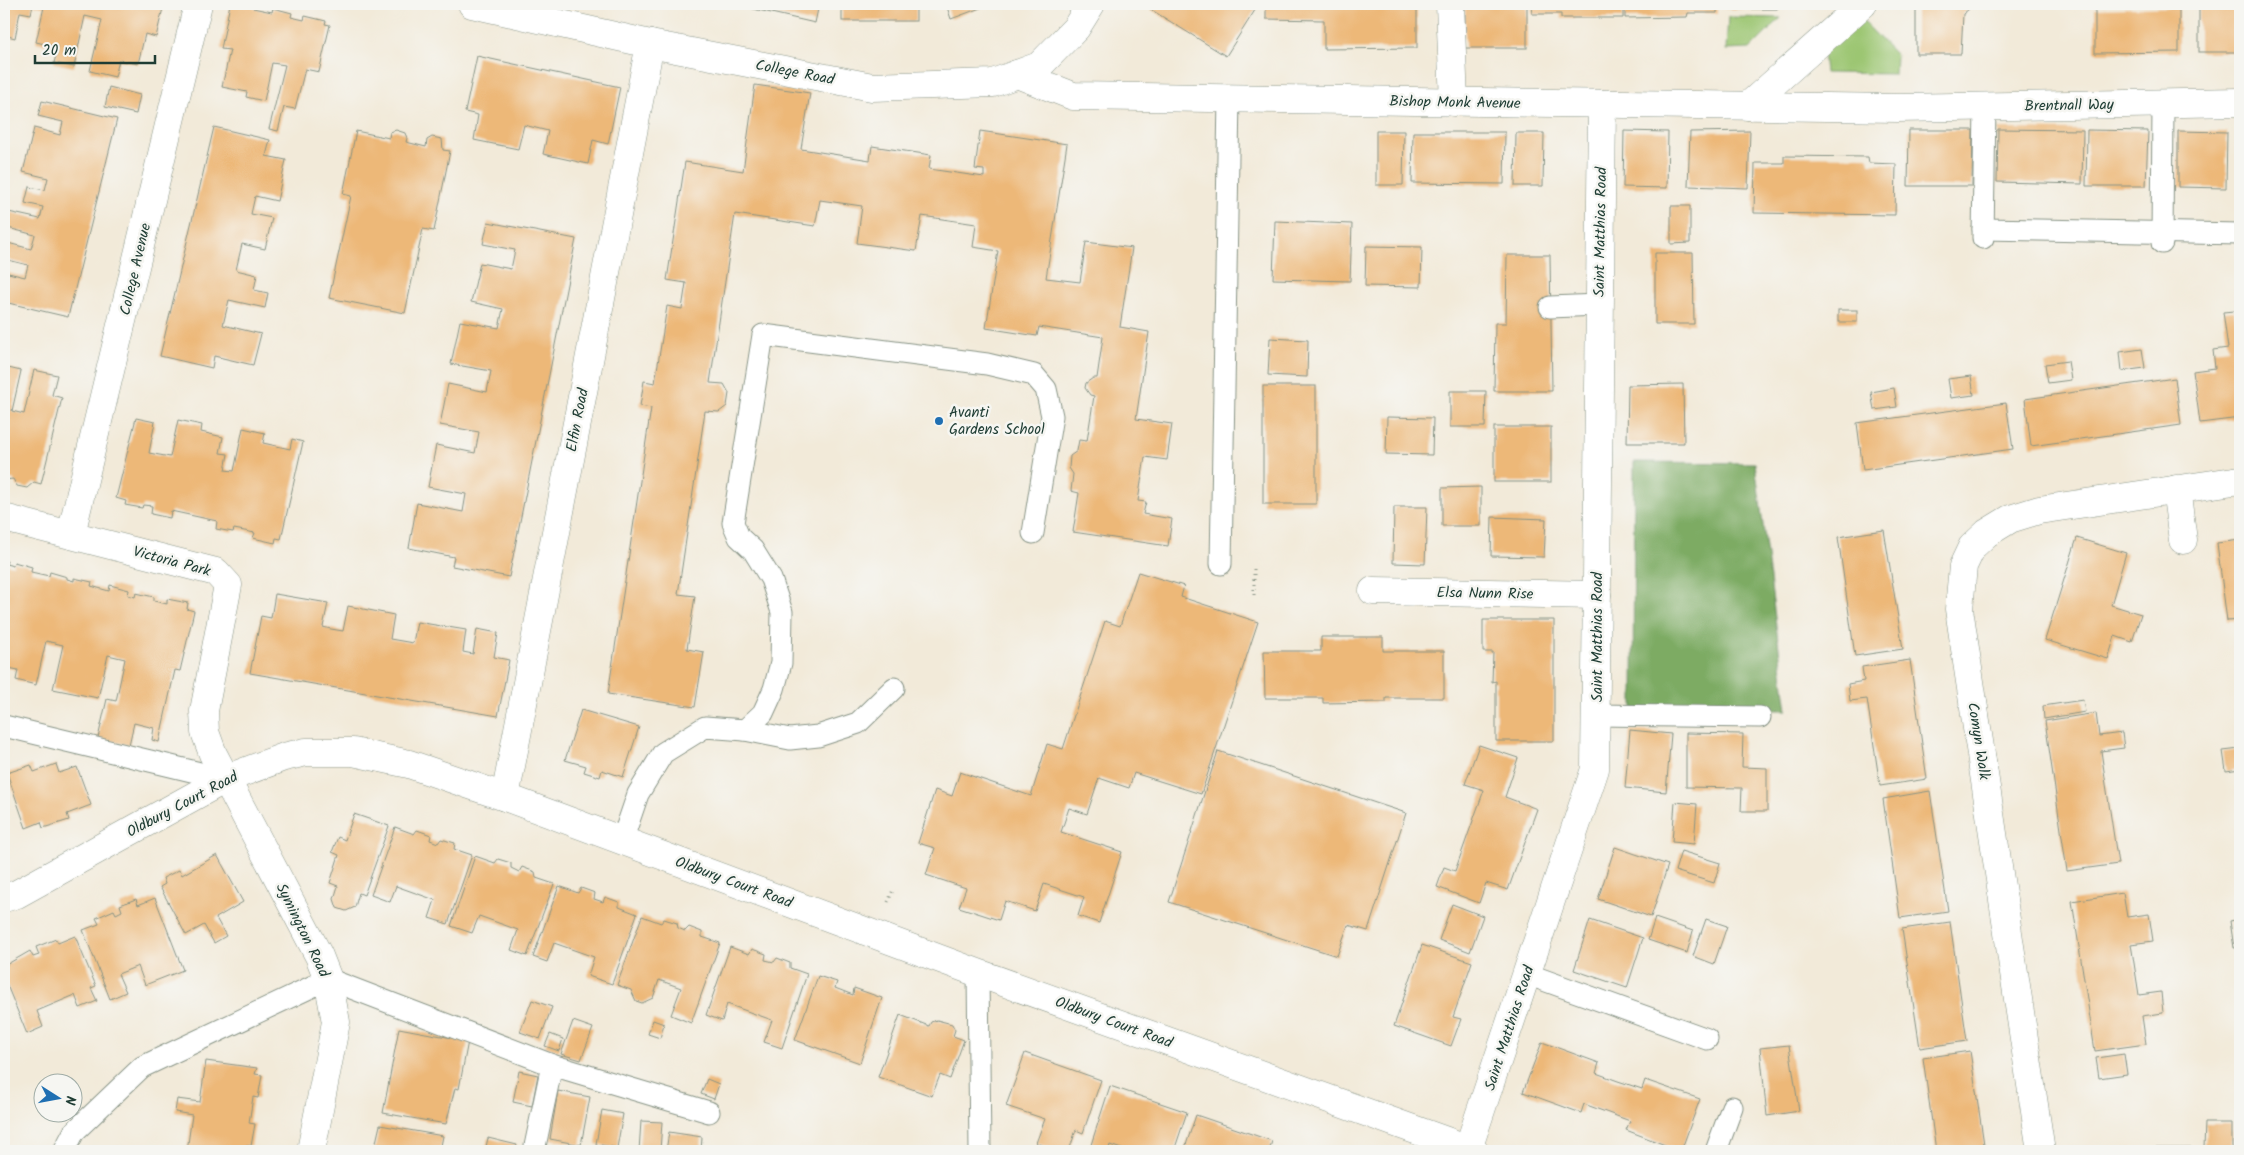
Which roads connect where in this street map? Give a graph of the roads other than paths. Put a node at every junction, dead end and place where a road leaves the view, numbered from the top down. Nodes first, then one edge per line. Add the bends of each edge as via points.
1 (198, 4) edge
2 (472, 4) edge
3 (1091, 4) edge
4 (1450, 4) edge
5 (1864, 4) edge
6 (650, 44) junction
7 (1017, 74) junction
8 (1230, 98) junction
9 (1454, 102) junction
10 (2240, 102) edge
11 (2163, 103) junction
12 (1602, 104) junction
13 (1748, 106) junction
14 (1985, 106) junction
15 (1898, 108) joint
16 (2240, 234) edge
17 (2162, 238) junction
18 (1600, 305) junction
19 (1550, 307) dead end
20 (2240, 480) edge
21 (2176, 489) junction
22 (4, 518) edge
23 (1033, 533) dead end
24 (71, 534) junction
25 (2183, 540) dead end
26 (1221, 564) dead end
27 (1373, 591) dead end
28 (1597, 595) junction
29 (894, 688) dead end
30 (1596, 715) junction
31 (1760, 717) dead end
32 (4, 726) edge
33 (745, 730) junction
34 (225, 779) junction
35 (505, 797) junction
36 (622, 841) junction
37 (4, 898) edge
38 (978, 973) junction
39 (1527, 974) junction
40 (328, 980) junction
41 (1707, 1038) dead end
42 (552, 1065) junction
43 (1732, 1108) dead end
44 (709, 1112) dead end
45 (1471, 1150) edge
46 (64, 1151) edge
47 (311, 1151) edge
48 (534, 1151) edge
49 (980, 1151) edge
50 (1716, 1151) edge
51 (2041, 1151) edge

1 - 24 street, College Avenue
2 - 6 street, College Road
3 - 7 street, College Road via 1076,28 1038,66
4 - 9 street
5 - 13 street
6 - 7 street, College Road via 872,88 993,83
6 - 35 street, Elfin Road
7 - 8 street, Bishop Monk Avenue via 1073,96
8 - 9 street, Bishop Monk Avenue
8 - 26 lane
9 - 12 street, Bishop Monk Avenue
10 - 11 street, Brentnall Way
11 - 14 street, Brentnall Way
11 - 17 lane
12 - 13 street, Bishop Monk Avenue
12 - 18 street, Saint Matthias Road
13 - 15 street, Bishop Monk Avenue
14 - 15 street, Brentnall Way
14 - 17 lane via 1983,233
16 - 17 lane
18 - 19 lane
18 - 28 street, Saint Matthias Road
20 - 21 street, Comyn Walk
21 - 25 street
21 - 51 street, Comyn Walk via 2024,514 1987,533 1972,547 1963,566 1960,609
22 - 24 street, Victoria Park
23 - 33 lane via 1052,416 1046,389 1034,375 987,364 763,335 733,523 739,537 753,550 771,579 782,612 781,664 763,713
24 - 34 street, Victoria Park via 216,572 228,585 204,711 205,732
27 - 28 street, Elsa Nunn Rise
28 - 30 street, Saint Matthias Road
29 - 33 lane via 858,723 818,736 790,739
30 - 31 lane
30 - 39 street, Saint Matthias Road via 1595,769
32 - 34 lane
33 - 36 lane via 705,727 663,754 638,794
34 - 35 street, Oldbury Court Road via 306,752 353,752 409,764
34 - 37 street, Oldbury Court Road via 17,894
34 - 40 street, Symington Road
35 - 36 street, Oldbury Court Road
36 - 38 street, Oldbury Court Road
38 - 45 street, Oldbury Court Road
38 - 49 lane
39 - 41 lane
39 - 45 street, Saint Matthias Road
40 - 42 lane
40 - 46 lane via 142,1067 74,1132
40 - 47 street, Symington Road via 336,1022
42 - 44 lane
42 - 48 lane
43 - 50 lane

